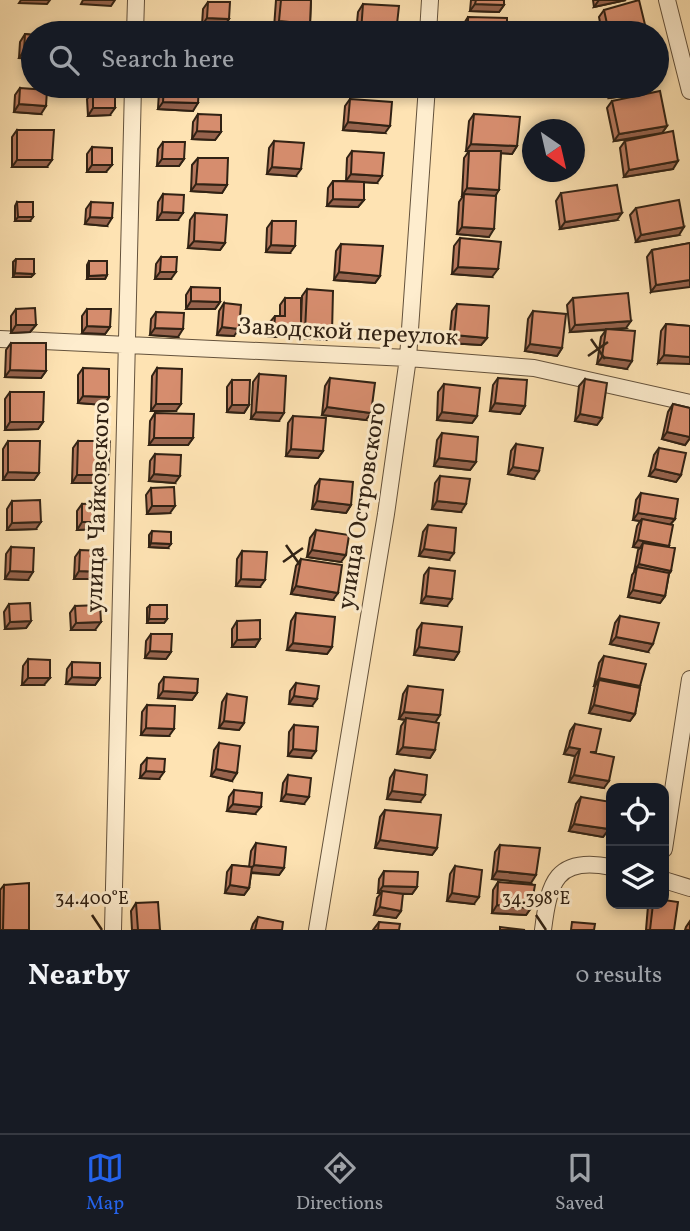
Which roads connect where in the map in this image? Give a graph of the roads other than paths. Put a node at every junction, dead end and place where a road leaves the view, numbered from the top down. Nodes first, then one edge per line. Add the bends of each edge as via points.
1 (136, 0) edge
2 (430, 0) edge
3 (667, 0) edge
4 (135, 21) edge
5 (429, 21) edge
6 (690, 91) edge
7 (134, 98) edge
8 (425, 98) edge
9 (0, 339) edge
10 (127, 344) junction
11 (408, 358) junction
12 (690, 403) edge
13 (690, 679) edge
14 (664, 846) edge
15 (606, 866) edge
16 (669, 882) edge
17 (690, 888) edge
18 (113, 930) edge
19 (317, 930) edge
20 (543, 930) edge

1 - 4 street
2 - 5 street
3 - 6 street
7 - 10 street, улица Чайковского
8 - 11 street, улица Островского
9 - 10 street, Заводской переулок
10 - 11 street, Заводской переулок
10 - 18 street, улица Чайковского
11 - 12 street, Заводской переулок via 534,368
11 - 19 street, улица Островского
13 - 14 street
15 - 20 street via 567,867 551,883
16 - 17 street

